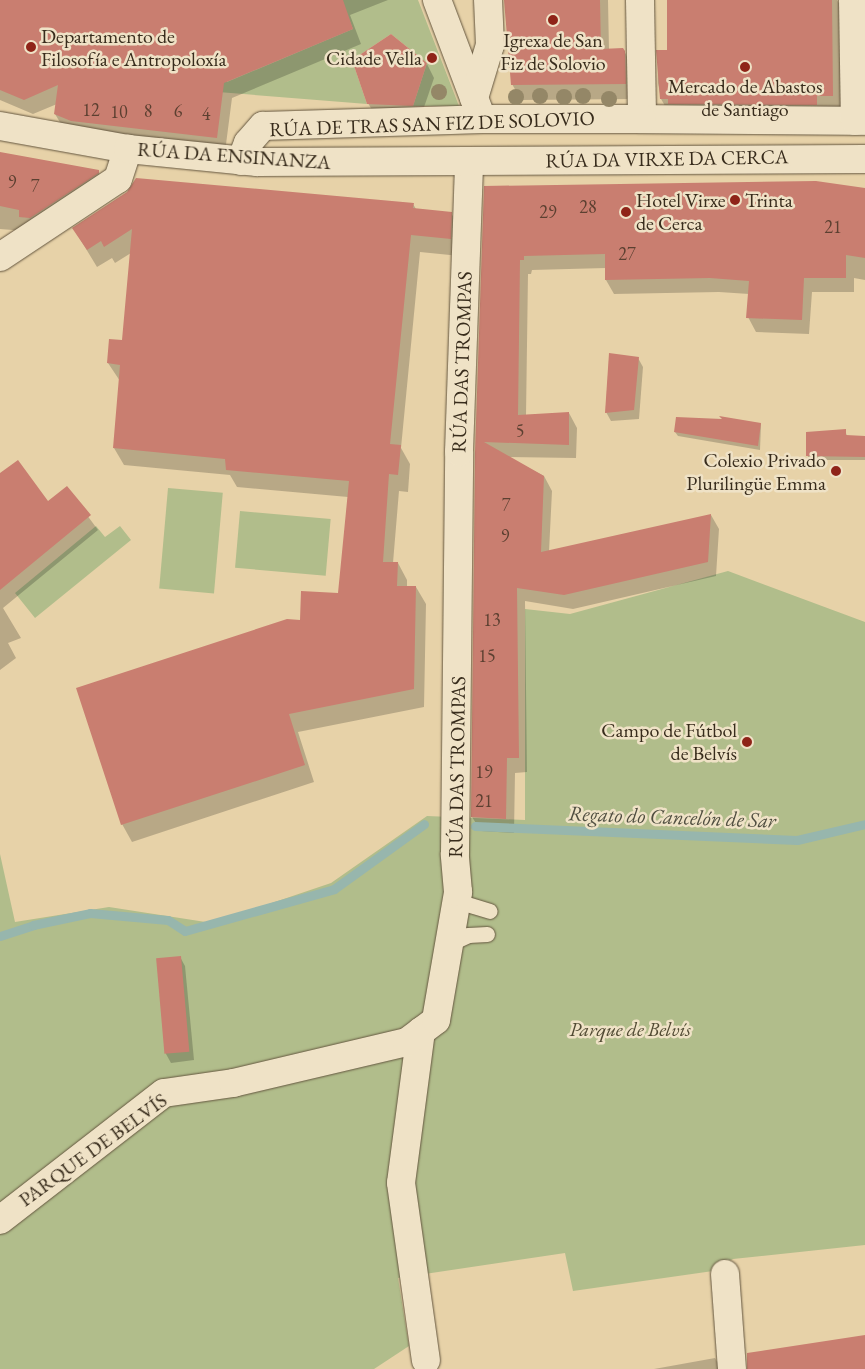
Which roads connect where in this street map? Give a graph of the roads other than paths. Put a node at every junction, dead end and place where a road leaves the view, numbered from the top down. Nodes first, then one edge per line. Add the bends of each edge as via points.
1 (437, 0) edge
2 (488, 0) edge
3 (640, 0) edge
4 (853, 0) edge
5 (478, 109) junction
6 (642, 119) junction
7 (860, 121) edge
8 (0, 126) edge
9 (128, 150) junction
10 (865, 159) edge
11 (242, 161) junction
12 (470, 162) junction
13 (0, 257) edge
14 (457, 901) junction
15 (489, 911) dead end
16 (487, 934) dead end
17 (449, 944) junction
18 (421, 1031) junction
19 (0, 1220) edge
20 (725, 1274) dead end
21 (426, 1360) dead end
22 (732, 1369) edge

1 - 5 street
2 - 5 street via 490,45
3 - 6 street
4 - 7 street
5 - 6 street, RÚA DE TRAS SAN FIZ DE SOLOVIO
5 - 11 street, RÚA DE TRAS SAN FIZ DE SOLOVIO via 263,126 248,143
6 - 7 street, RÚA DE TRAS SAN FIZ DE SOLOVIO
8 - 9 street, RÚA DA ENSINANZA
9 - 11 street, RÚA DA ENSINANZA
9 - 13 street via 118,180
10 - 12 street, RÚA DA VIRXE DA CERCA
11 - 12 street, RÚA DA ENSINANZA
12 - 14 street, RÚA DAS TROMPAS
14 - 15 lane
14 - 17 street, RÚA DAS TROMPAS
16 - 17 lane via 468,935
17 - 18 street, RÚA DAS TROMPAS via 436,1020
18 - 19 street, PARQUE DE BELVÍS via 407,1042 233,1083 164,1093
18 - 21 street via 401,1183
20 - 22 street

